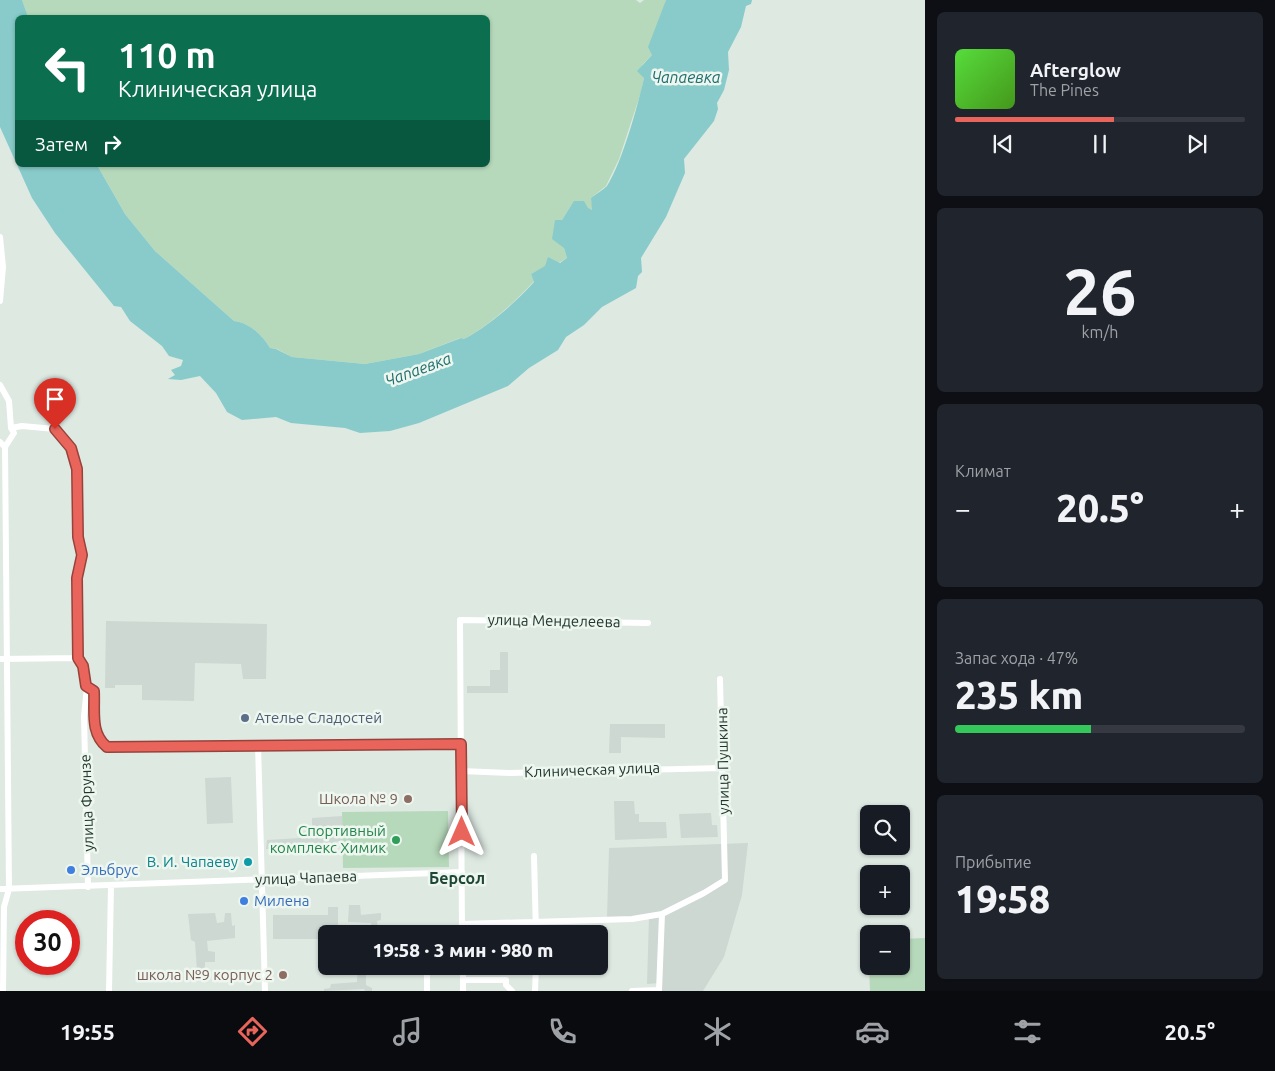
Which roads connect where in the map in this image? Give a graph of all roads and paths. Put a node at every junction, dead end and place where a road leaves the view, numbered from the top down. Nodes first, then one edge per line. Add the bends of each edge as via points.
1 (0, 237) edge
2 (0, 301) edge
3 (0, 385) edge
4 (11, 428) junction
5 (3, 444) edge
6 (648, 624) dead end
7 (0, 658) edge
8 (8, 658) junction
9 (78, 658) junction
10 (720, 679) dead end
11 (86, 686) junction
12 (461, 744) junction
13 (258, 745) junction
14 (723, 768) junction
15 (461, 771) junction
16 (534, 856) dead end
17 (462, 872) junction
18 (262, 880) junction
19 (111, 885) junction
20 (88, 887) junction
21 (0, 889) edge
22 (9, 889) junction
23 (662, 914) junction
24 (536, 923) junction
25 (462, 924) joint
26 (427, 975) edge
27 (463, 975) edge
28 (536, 975) edge
29 (463, 980) junction
30 (659, 990) edge
31 (3, 991) edge
32 (109, 991) edge
33 (265, 991) edge
34 (427, 991) edge
35 (463, 991) edge
36 (512, 991) edge
37 (535, 991) edge
38 (632, 991) edge

1 - 2 street via 3,267
3 - 4 street via 9,401
4 - 5 street via 14,433
4 - 9 street, улица Фрунзе via 55,429 71,448 77,469 78,537 82,555 77,578
5 - 8 street
6 - 12 street, улица Менделеева via 460,620
7 - 8 street
8 - 9 street
8 - 22 street
9 - 11 street, улица Фрунзе via 83,666
10 - 14 street, улица Пушкина
11 - 13 street via 94,691 98,740 107,747
11 - 20 street, улица Фрунзе
12 - 13 street
12 - 15 street
13 - 18 street
14 - 15 street, Клиническая улица via 509,773
14 - 23 street, улица Пушкина via 725,880
15 - 17 street
16 - 24 street
17 - 18 street, улица Чапаева
17 - 25 street
18 - 19 street, улица Чапаева
18 - 33 street
19 - 20 street, улица Чапаева
19 - 32 street
20 - 22 street, улица Чапаева
21 - 22 street, улица Чапаева
22 - 31 street via 4,907
23 - 24 street via 632,919
23 - 30 street
24 - 25 street
26 - 34 street
27 - 29 street
28 - 37 street
29 - 35 street
29 - 36 street via 506,980
30 - 38 street

